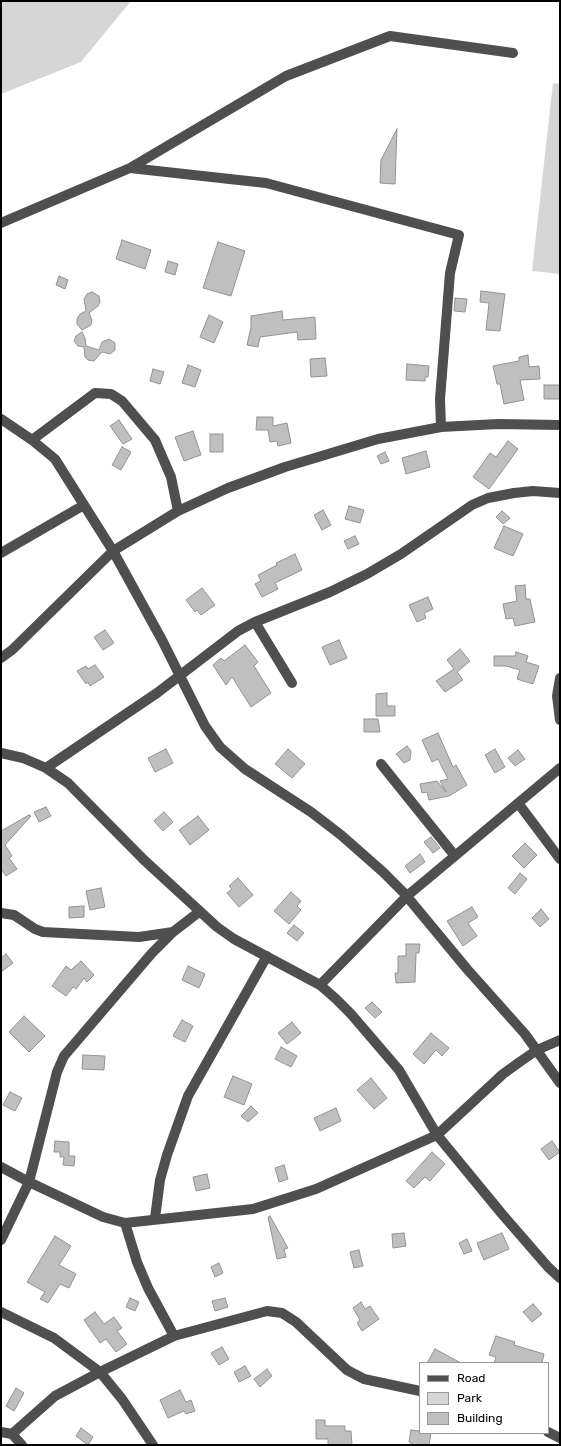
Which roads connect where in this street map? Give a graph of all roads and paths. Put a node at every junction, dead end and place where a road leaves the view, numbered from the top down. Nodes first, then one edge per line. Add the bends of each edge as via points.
1 (513, 53) dead end
2 (130, 168) junction
3 (1, 223) edge
4 (1, 419) edge
5 (560, 425) edge
6 (440, 427) junction
7 (32, 440) junction
8 (560, 493) edge
9 (84, 505) junction
10 (178, 511) junction
11 (113, 551) junction
12 (1, 553) edge
13 (255, 622) junction
14 (1, 658) edge
15 (179, 676) junction
16 (560, 678) edge
17 (292, 683) dead end
18 (560, 720) edge
19 (1, 753) edge
20 (381, 764) dead end
21 (46, 768) junction
22 (560, 768) edge
23 (518, 803) junction
24 (455, 856) junction
25 (560, 859) edge
26 (407, 896) junction
27 (199, 912) junction
28 (1, 914) edge
29 (173, 932) junction
30 (267, 956) junction
31 (320, 985) junction
32 (560, 1040) edge
33 (537, 1050) junction
34 (560, 1083) edge
35 (438, 1136) junction
36 (1, 1167) edge
37 (29, 1182) junction
38 (155, 1218) junction
39 (125, 1223) junction
40 (1, 1240) edge
41 (560, 1278) edge
42 (1, 1312) edge
43 (174, 1336) junction
44 (100, 1372) junction
45 (419, 1391) edge
46 (1, 1432) edge
47 (549, 1432) edge
48 (12, 1434) junction
49 (560, 1438) edge
50 (22, 1445) edge
51 (153, 1445) edge

1 - 2 street via 390,36 286,76
2 - 3 street
2 - 6 street via 266,183 458,235 450,272
4 - 7 street
5 - 6 street via 498,424
6 - 10 street via 378,439 285,467 228,488
7 - 9 street via 55,459
7 - 10 street via 95,393 111,394 122,401 155,440 171,476
8 - 13 street via 533,491 488,498 472,505 367,574
9 - 11 street
9 - 12 street
10 - 11 street
11 - 14 street
11 - 15 street
13 - 15 street via 238,631
13 - 17 street
15 - 21 street
15 - 26 street via 205,726 220,747 341,835
16 - 18 street via 557,696
19 - 21 street via 23,758
20 - 24 street
21 - 27 street via 89,802 144,860
22 - 23 street
23 - 24 street
23 - 25 street
24 - 26 street
26 - 31 street
26 - 33 street
27 - 29 street
27 - 30 street via 228,935
28 - 29 street via 14,915 43,932 139,936
29 - 37 street via 133,973 64,1056 57,1072
30 - 31 street
30 - 38 street via 188,1096 160,1180
31 - 35 street via 351,1014 399,1070
32 - 33 street
33 - 34 street
33 - 35 street via 503,1074
35 - 38 street via 285,1200 253,1209
35 - 41 street via 502,1214
36 - 37 street
37 - 39 street via 103,1217
37 - 40 street
38 - 39 street
39 - 43 street via 148,1288
42 - 44 street via 66,1346
43 - 44 street
43 - 45 street via 267,1311 282,1313 296,1322 347,1370 364,1378
44 - 48 street via 55,1396
44 - 51 street
46 - 48 street
47 - 49 street
48 - 50 street

